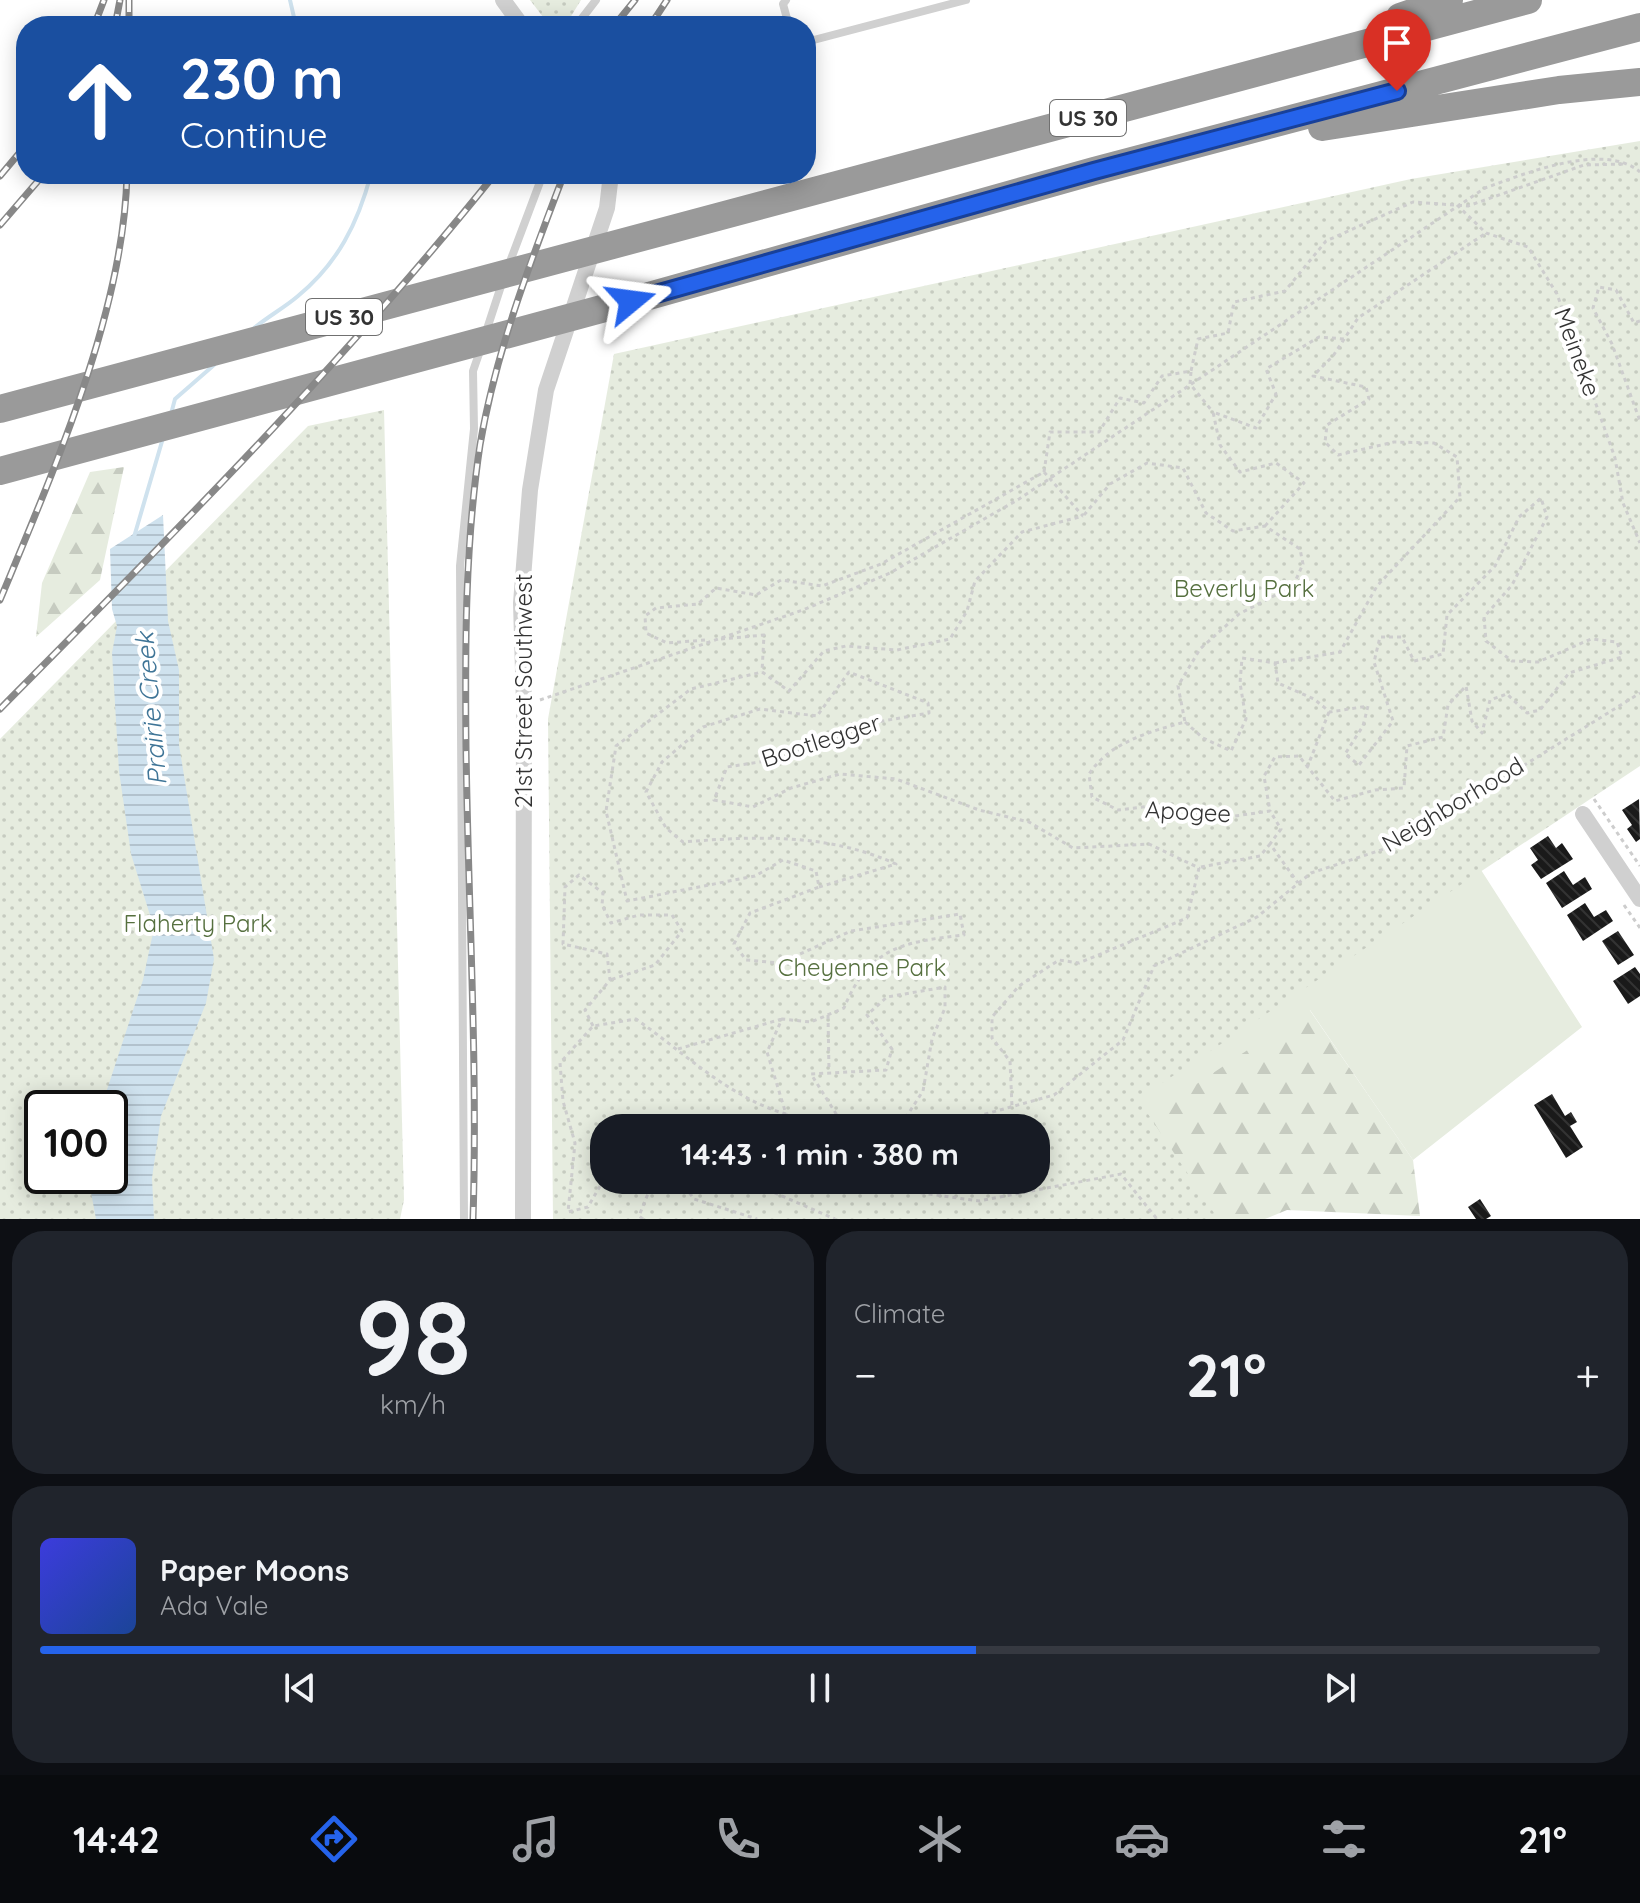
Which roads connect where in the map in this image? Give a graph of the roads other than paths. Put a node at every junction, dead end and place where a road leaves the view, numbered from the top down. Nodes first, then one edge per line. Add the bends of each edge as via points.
1 (596, 0) edge
2 (966, 0) edge
3 (1449, 0) edge
4 (1528, 0) edge
5 (584, 16) edge
6 (1640, 27) edge
7 (816, 39) edge
8 (1640, 82) edge
9 (1177, 94) junction
10 (1094, 171) junction
11 (538, 184) edge
12 (610, 184) edge
13 (0, 409) edge
14 (12, 468) edge
15 (1583, 814) dead end
16 (1638, 890) edge
17 (464, 1219) edge
18 (523, 1219) edge

1 - 5 lane
2 - 7 lane
3 - 9 highway
4 - 9 highway, US 30
6 - 10 highway, US 30
8 - 10 highway via 1318,127 1191,157
9 - 13 highway, US 30
10 - 14 highway, US 30
11 - 17 lane via 473,371 474,429 460,566
12 - 18 street, 21st Street Southwest via 607,208 546,390 530,490 521,603
15 - 16 street

